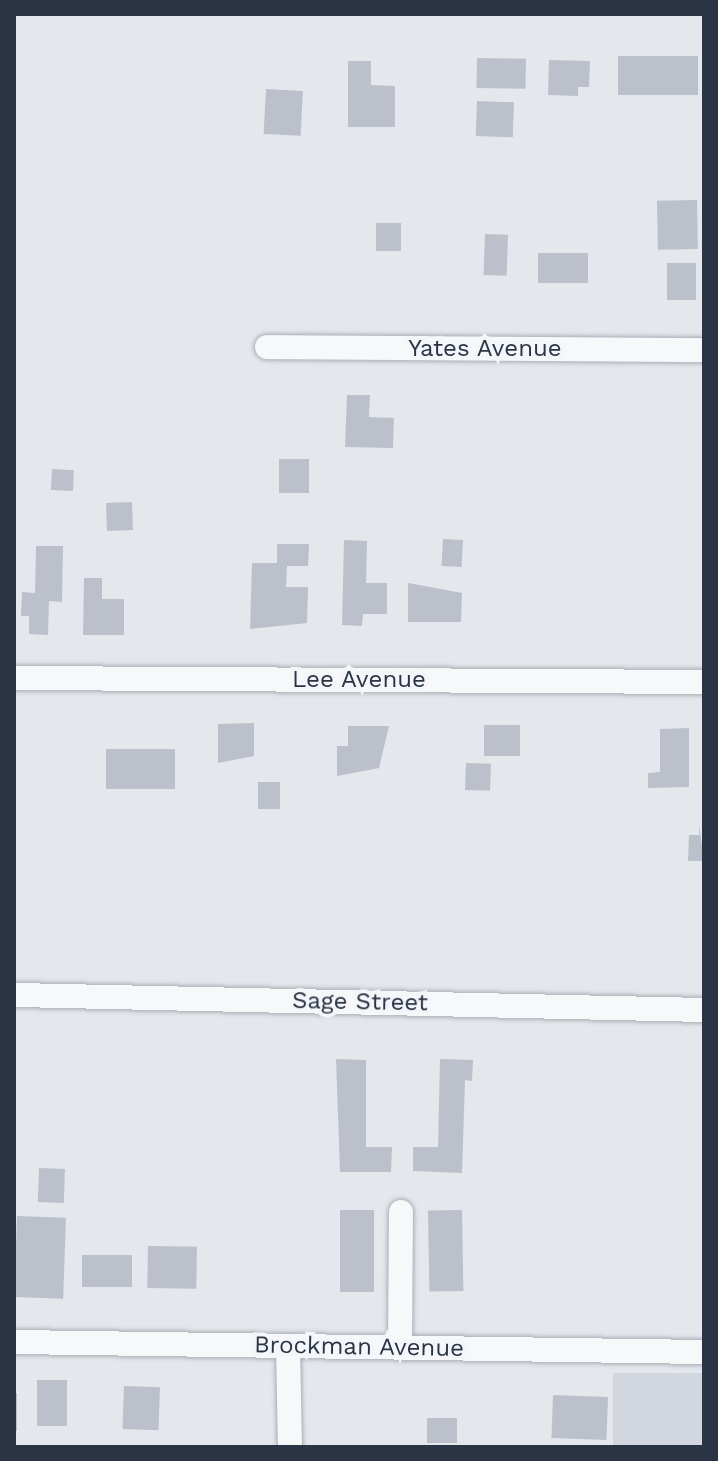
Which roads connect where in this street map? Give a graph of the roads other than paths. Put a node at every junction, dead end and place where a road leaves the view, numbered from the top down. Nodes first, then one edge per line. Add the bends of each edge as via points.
1 (267, 347) dead end
2 (704, 350) edge
3 (14, 678) edge
4 (704, 682) edge
5 (17, 995) dead end
6 (704, 1010) edge
7 (401, 1212) dead end
8 (14, 1342) edge
9 (288, 1346) junction
10 (400, 1348) junction
11 (704, 1352) edge
12 (290, 1447) edge

1 - 2 street, Yates Avenue
3 - 4 street, Lee Avenue
5 - 6 street, Sage Street
7 - 10 street
8 - 9 street, Brockman Avenue
9 - 10 street, Brockman Avenue
9 - 12 street
10 - 11 street, Brockman Avenue

